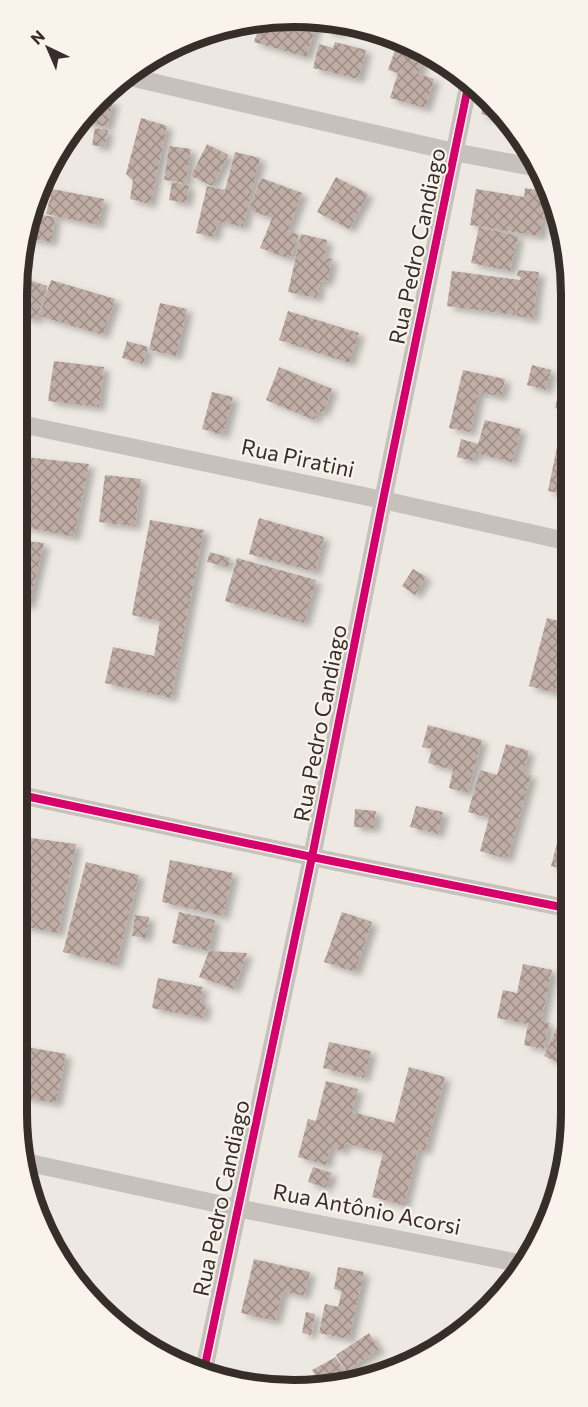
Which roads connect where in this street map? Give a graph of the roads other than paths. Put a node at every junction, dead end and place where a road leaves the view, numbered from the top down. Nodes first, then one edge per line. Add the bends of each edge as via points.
1 (136, 78) edge
2 (467, 91) edge
3 (454, 152) junction
4 (528, 166) edge
5 (27, 425) edge
6 (382, 500) junction
7 (561, 540) edge
8 (27, 796) edge
9 (312, 857) junction
10 (561, 907) edge
11 (32, 1163) edge
12 (237, 1208) junction
13 (515, 1262) edge
14 (205, 1365) edge

1 - 3 street
2 - 3 street, Rua Pedro Candiago
3 - 4 street
3 - 6 street, Rua Pedro Candiago
5 - 6 street, Rua Piratini
6 - 7 street, Rua Piratini
6 - 9 street, Rua Pedro Candiago
8 - 9 street
9 - 10 street
9 - 12 street, Rua Pedro Candiago
11 - 12 street, Rua Antônio Acorsi
12 - 13 street, Rua Antônio Acorsi
12 - 14 street, Rua Pedro Candiago

